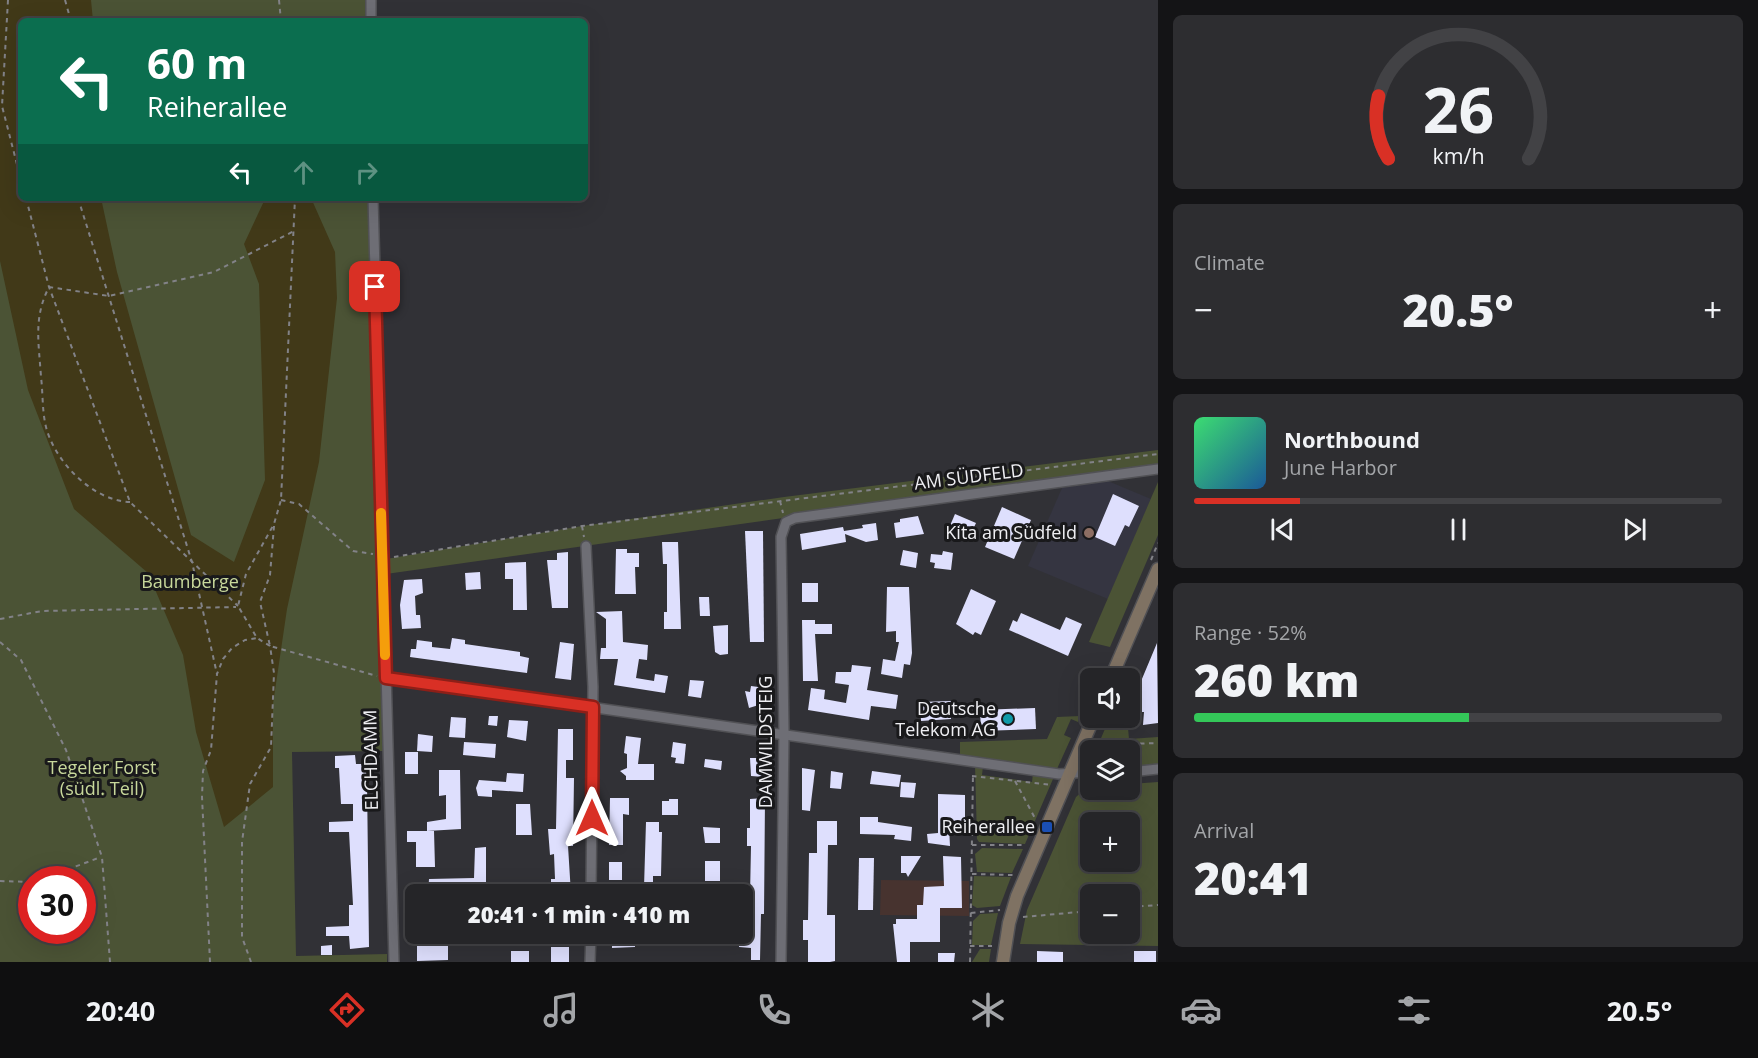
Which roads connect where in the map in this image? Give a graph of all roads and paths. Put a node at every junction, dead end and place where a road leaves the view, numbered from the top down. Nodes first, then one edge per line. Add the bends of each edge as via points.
1 (8, 0) edge
2 (65, 0) edge
3 (279, 0) edge
4 (371, 0) edge
5 (70, 18) edge
6 (282, 18) edge
7 (371, 18) edge
8 (18, 168) edge
9 (27, 201) edge
10 (79, 201) edge
11 (295, 201) edge
12 (373, 201) edge
13 (296, 230) junction
14 (49, 287) junction
15 (109, 296) junction
16 (1158, 454) edge
17 (1158, 469) edge
18 (281, 500) junction
19 (130, 502) junction
20 (786, 522) joint
21 (274, 524) junction
22 (586, 546) dead end
23 (382, 557) junction
24 (192, 562) junction
25 (1158, 569) edge
26 (238, 606) junction
27 (204, 608) junction
28 (0, 619) edge
29 (256, 638) junction
30 (0, 642) edge
31 (270, 646) junction
32 (1115, 668) edge
33 (217, 675) junction
34 (386, 678) junction
35 (593, 707) junction
36 (1089, 728) edge
37 (784, 733) junction
38 (1158, 743) edge
39 (1140, 744) edge
40 (973, 761) junction
41 (1158, 769) edge
42 (1140, 771) edge
43 (1080, 772) edge
44 (1070, 773) junction
45 (972, 776) junction
46 (1015, 781) junction
47 (1052, 785) dead end
48 (1036, 820) dead end
49 (972, 845) junction
50 (1026, 845) dead end
51 (102, 857) junction
52 (77, 866) edge
53 (972, 874) junction
54 (1013, 875) dead end
55 (0, 881) edge
56 (18, 882) edge
57 (591, 884) edge
58 (1158, 905) edge
59 (1140, 907) edge
60 (1000, 910) dead end
61 (1080, 912) edge
62 (971, 913) junction
63 (1023, 917) dead end
64 (591, 944) edge
65 (970, 946) junction
66 (992, 946) dead end
67 (110, 962) edge
68 (210, 962) edge
69 (251, 962) edge
70 (394, 962) edge
71 (591, 962) edge
72 (781, 962) edge
73 (970, 962) edge
74 (1003, 962) edge

1 - 8 path via 2,106
2 - 5 path
3 - 6 path
4 - 7 street
9 - 14 path
10 - 15 path
11 - 13 path
12 - 23 street, ELCHDAMM
13 - 15 path via 214,272
13 - 18 path
14 - 15 path
14 - 19 path
14 - 19 path via 37,318 37,342 44,418 52,444 62,460 94,490 119,502
15 - 24 path
16 - 23 path via 582,526
17 - 20 street, AM SÜDFELD
18 - 21 path
18 - 23 path via 299,504 353,551
19 - 24 path
20 - 37 street, DAMWILDSTEIG via 781,537
21 - 26 path via 246,574
21 - 31 path via 270,574 260,602
22 - 35 street
23 - 34 street, ELCHDAMM
24 - 26 path
24 - 27 path
25 - 32 main road
26 - 27 path
26 - 29 path
27 - 28 path via 42,611
27 - 33 path
29 - 31 path
29 - 33 path via 232,648
30 - 51 path via 21,660 66,750
31 - 34 path
31 - 69 path via 274,673 271,747 250,784 242,842 242,937
33 - 68 path via 211,750 203,771 202,797
34 - 35 street
34 - 70 street, ELCHDAMM
35 - 37 street
35 - 57 street
36 - 44 main road
37 - 40 street
37 - 72 street, DAMWILDSTEIG
38 - 39 path
40 - 44 street
40 - 45 path
41 - 42 street
43 - 44 street
44 - 74 main road via 1017,896
45 - 46 path
45 - 49 path
46 - 47 path
46 - 48 path
49 - 50 path
49 - 53 path
51 - 52 path
51 - 67 path
53 - 54 path
53 - 62 path
55 - 56 path
58 - 59 path
60 - 62 path
61 - 63 path
62 - 65 path
64 - 71 street
65 - 66 path
65 - 73 path

